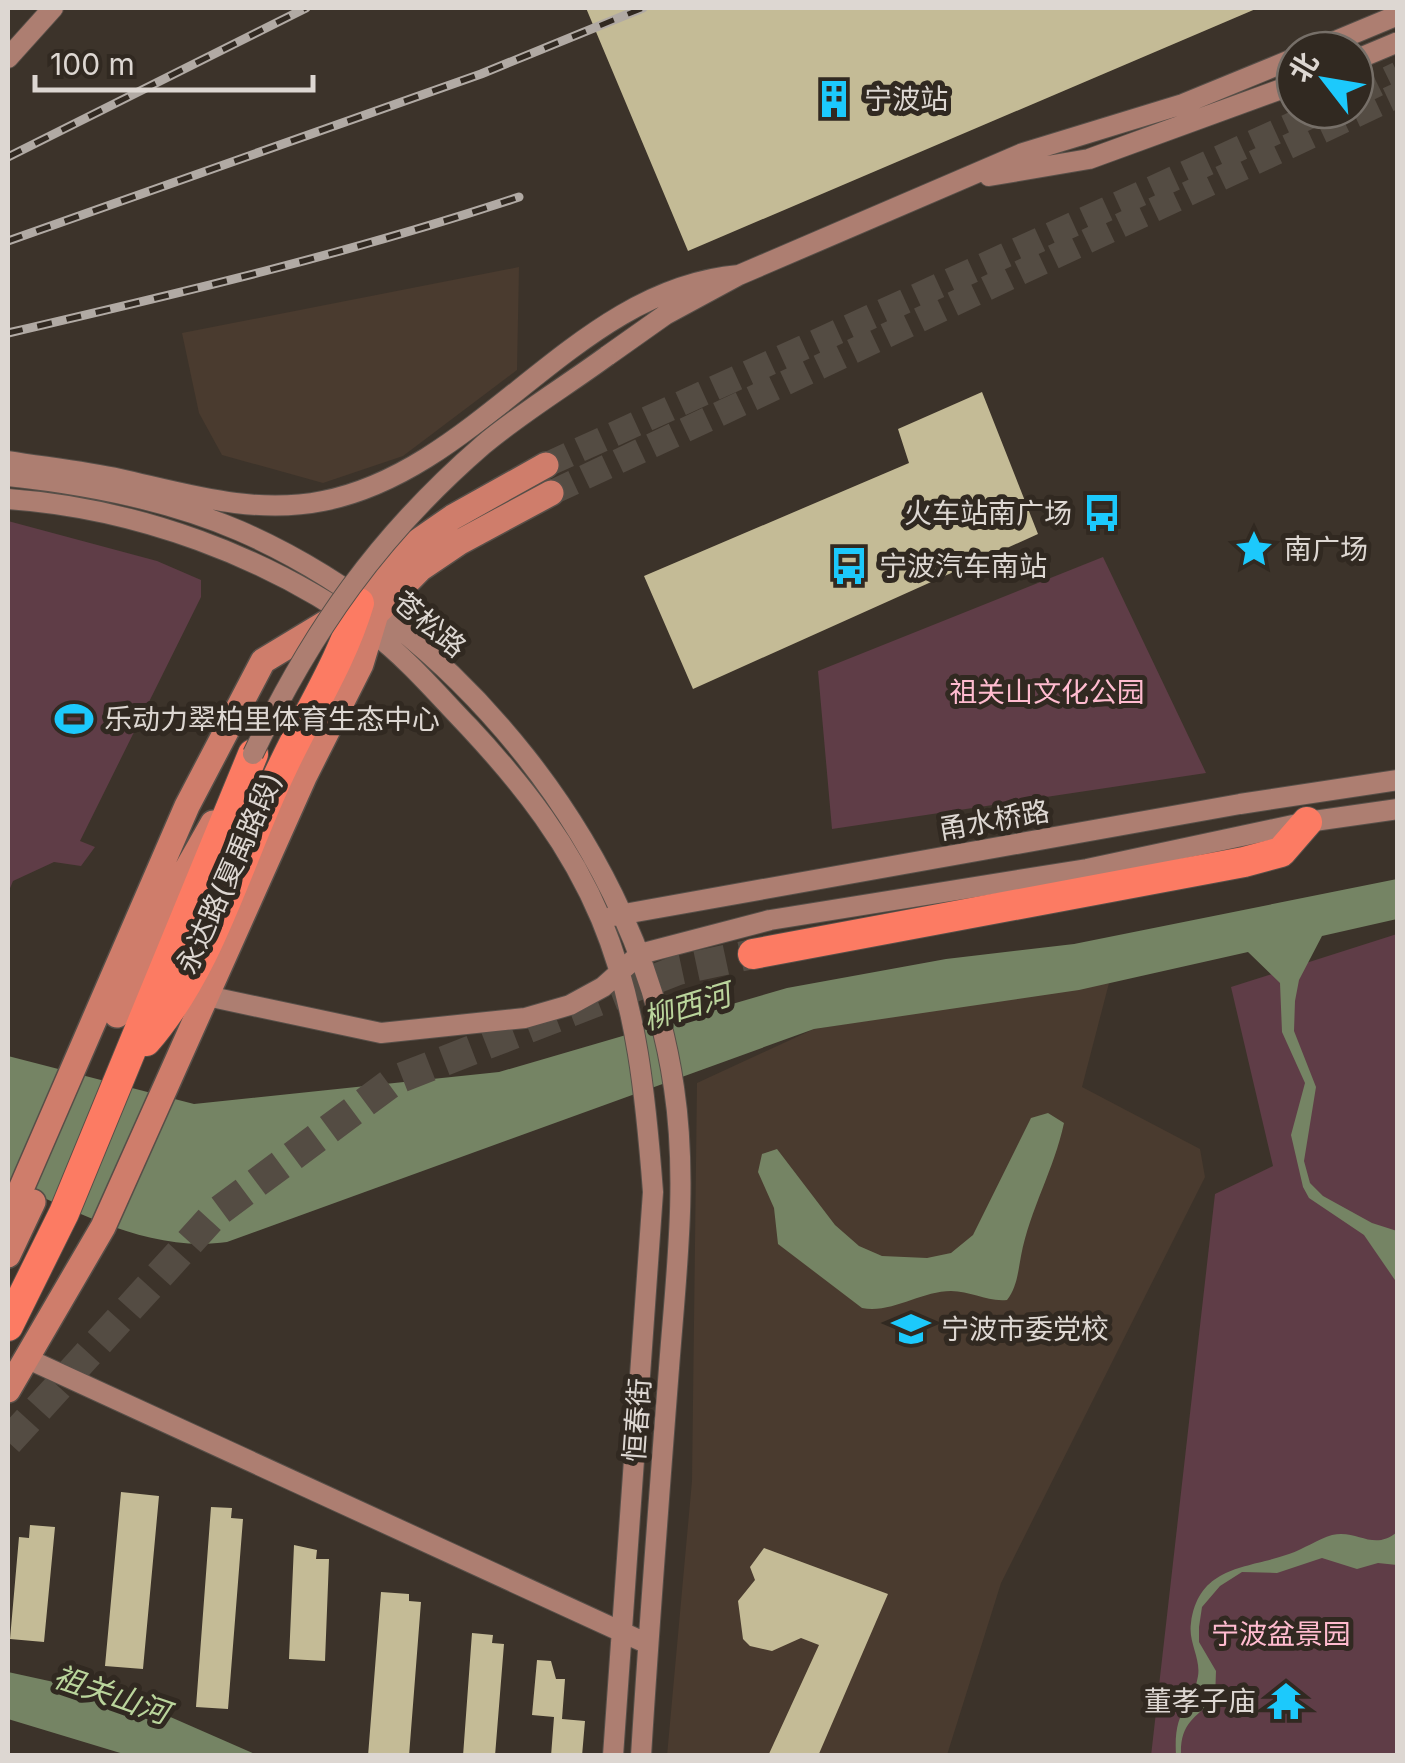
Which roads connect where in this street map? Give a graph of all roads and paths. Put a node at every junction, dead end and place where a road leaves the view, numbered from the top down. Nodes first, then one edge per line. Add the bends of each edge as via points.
1 (53, 8) edge
2 (1398, 15) edge
3 (1362, 30) edge
4 (8, 58) edge
5 (1275, 66) edge
6 (1275, 91) edge
7 (972, 178) junction
8 (739, 275) junction
9 (8, 461) edge
10 (546, 465) tunnel mouth
11 (8, 476) edge
12 (552, 493) tunnel mouth
13 (8, 499) edge
14 (365, 617) junction
15 (253, 754) joint
16 (1398, 780) edge
17 (1398, 809) edge
18 (1307, 822) junction
19 (624, 914) junction
20 (601, 918) junction
21 (640, 954) junction
22 (753, 954) tunnel mouth
23 (620, 972) junction
24 (207, 996) junction
25 (657, 1010) joint
26 (630, 1019) joint
27 (105, 1053) junction
28 (17, 1212) edge
29 (8, 1256) edge
30 (8, 1326) edge
31 (28, 1359) junction
32 (8, 1390) edge
33 (620, 1631) junction
34 (648, 1644) junction
35 (613, 1756) edge
36 (640, 1756) edge

1 - 4 main road
2 - 3 main road, bridge
5 - 7 main road via 1184,104 1023,153
6 - 7 main road via 1089,160
7 - 8 main road
8 - 9 main road via 704,278 635,310 410,468 322,502 225,503
8 - 15 main road, bridge via 650,325 486,442 427,496 342,594
10 - 14 main road via 401,554
11 - 14 main road, 苍松路 via 111,494 239,531 296,560
12 - 14 main road, 永达路(夏禹路段) via 460,542
13 - 14 main road, 苍松路 via 54,502 236,553
14 - 19 main road, 苍松路 via 422,647 538,772 595,856
14 - 20 main road, 苍松路 via 522,783
14 - 24 main road, 永达路(夏禹路段) via 361,664
14 - 27 highway via 282,767 180,1003
14 - 27 main road, 永达路(夏禹路段) via 262,661 240,697 187,806
15 - 27 highway
16 - 19 main road, 甬水桥路
17 - 18 main road
18 - 21 main road via 1086,869 770,920
18 - 22 highway via 1281,852 1244,862
19 - 20 main road, 甬水桥路
19 - 21 main road, 苍松路
20 - 23 main road, 苍松路
21 - 23 main road
21 - 25 main road, 苍松路
23 - 24 main road via 570,1005 525,1018 382,1033
23 - 26 main road, 苍松路
24 - 31 main road, 永达路(夏禹路段) via 103,1227
25 - 34 main road, 恒春街 via 674,1088 682,1200
26 - 33 main road, 恒春街 via 654,1192
27 - 28 main road, 永达路(夏禹路段)
27 - 30 highway via 64,1213
28 - 29 main road, 永达路(夏禹路段)
31 - 32 main road
31 - 33 main road
33 - 34 main road
33 - 35 main road, 恒春街
34 - 36 main road, 恒春街

